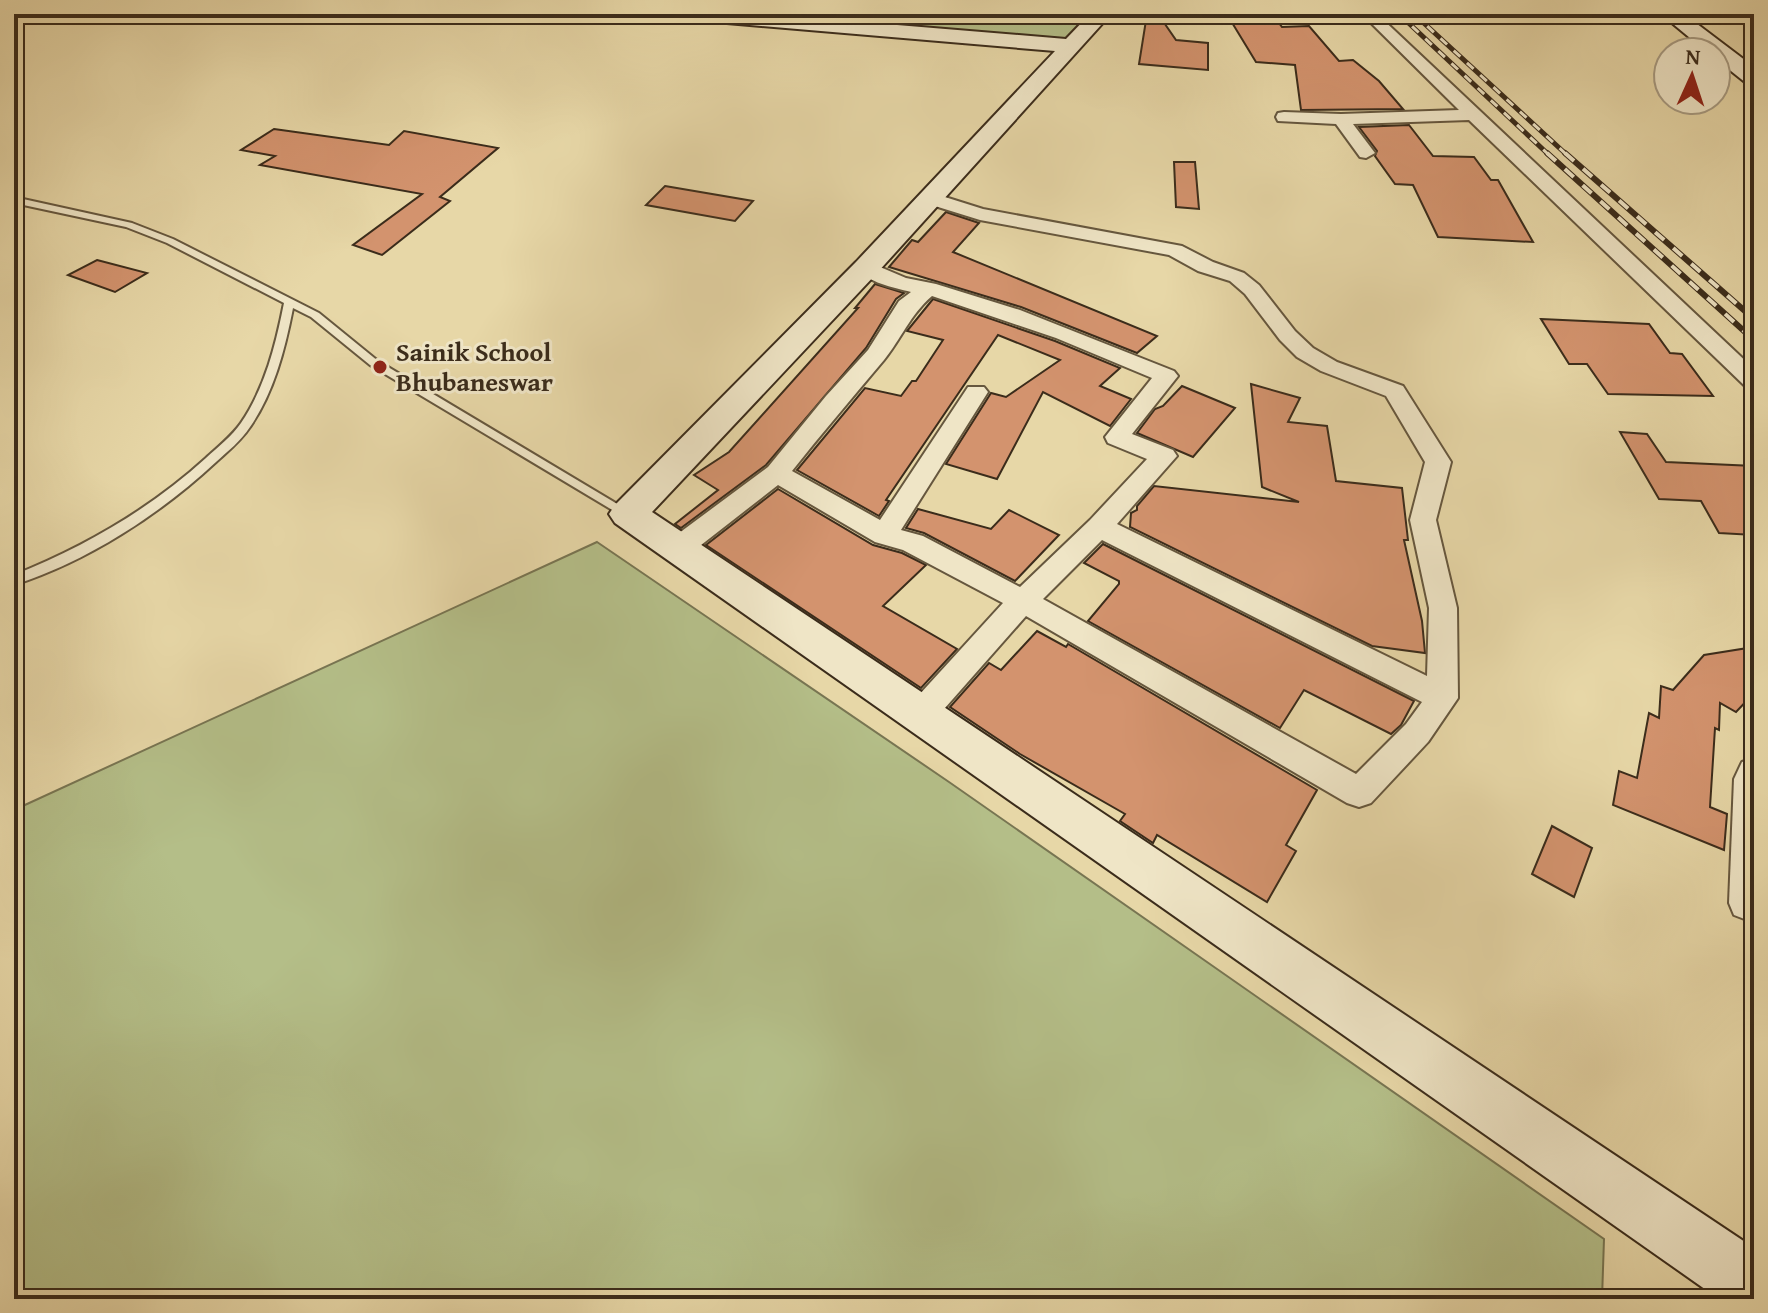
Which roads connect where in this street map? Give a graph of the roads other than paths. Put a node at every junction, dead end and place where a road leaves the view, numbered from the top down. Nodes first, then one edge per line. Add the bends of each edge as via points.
1 (692, 14) edge
2 (766, 14) edge
3 (1101, 14) edge
4 (1369, 14) edge
5 (1671, 14) edge
6 (1074, 42) junction
7 (1748, 71) edge
8 (1473, 115) junction
9 (1284, 117) dead end
10 (1341, 119) junction
11 (1366, 153) dead end
12 (929, 198) junction
13 (14, 200) edge
14 (866, 268) junction
15 (929, 288) junction
16 (289, 302) junction
17 (1754, 382) edge
18 (976, 392) dead end
19 (777, 473) junction
20 (628, 514) junction
21 (1099, 527) junction
22 (885, 535) junction
23 (677, 549) junction
24 (14, 580) edge
25 (1023, 601) junction
26 (1442, 698) junction
27 (919, 716) junction
28 (1754, 772) edge
29 (1747, 903) dead end
30 (1754, 1285) edge

1 - 6 street
2 - 6 street
3 - 6 street
4 - 8 street
5 - 7 street
6 - 12 street
8 - 10 street
8 - 17 street
9 - 10 street
10 - 11 street
12 - 14 street
12 - 26 street via 980,214 1175,250 1195,263 1236,276 1313,358 1395,391 1438,462 1423,520 1443,608
13 - 16 lane via 129,225
14 - 15 street via 880,278
14 - 20 street
15 - 19 street via 907,306 877,354
15 - 21 street via 1104,348 1166,376 1117,437 1164,456
16 - 20 lane via 315,315 374,363
16 - 24 lane via 272,378 245,427 154,506 89,546
18 - 22 street
19 - 22 street
19 - 23 street
20 - 23 street
21 - 25 street
21 - 26 street
22 - 25 street via 913,543
23 - 27 street
25 - 26 street via 1359,793 1417,733
25 - 27 street
27 - 30 street
28 - 29 street

